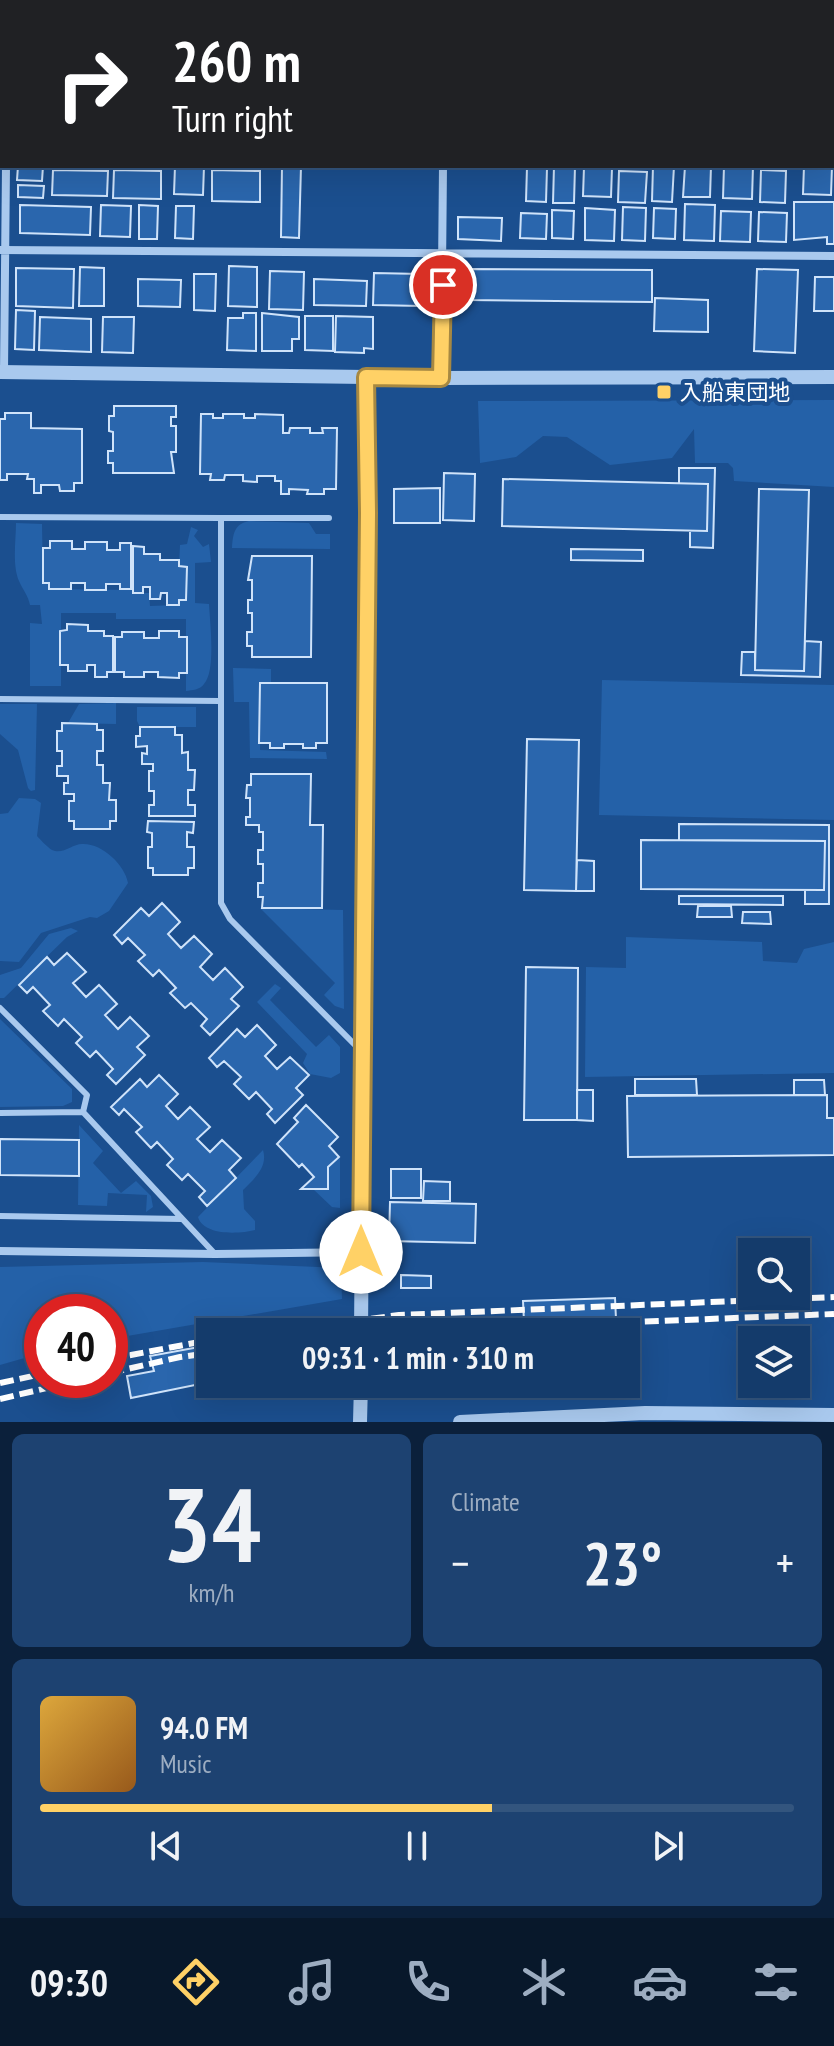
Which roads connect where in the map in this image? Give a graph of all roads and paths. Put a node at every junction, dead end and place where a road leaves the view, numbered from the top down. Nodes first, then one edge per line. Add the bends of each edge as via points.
1 (6, 168) edge
2 (443, 168) edge
3 (2, 250) edge
4 (443, 253) junction
5 (834, 256) edge
6 (2, 372) edge
7 (366, 377) junction
8 (834, 377) edge
9 (441, 378) junction
10 (0, 517) edge
11 (221, 518) junction
12 (329, 518) dead end
13 (0, 699) edge
14 (220, 701) junction
15 (0, 1008) edge
16 (362, 1051) junction
17 (83, 1112) junction
18 (0, 1113) edge
19 (0, 1216) edge
20 (182, 1219) junction
21 (0, 1251) edge
22 (361, 1252) junction
23 (215, 1254) junction
24 (361, 1318) edge
25 (361, 1398) edge
26 (834, 1415) edge
27 (360, 1422) edge
28 (460, 1422) edge

1 - 3 street
2 - 4 street
3 - 4 street
3 - 6 street
4 - 5 street
4 - 9 street
6 - 7 street
7 - 9 street
7 - 16 street
8 - 9 street
10 - 11 lane
11 - 12 lane
11 - 14 lane
13 - 14 lane
14 - 16 lane via 221,903 230,919
15 - 17 lane via 87,1095
16 - 22 street
17 - 18 lane
17 - 20 lane
19 - 20 lane
20 - 23 lane
21 - 23 street
22 - 23 street
22 - 24 street
25 - 27 street
26 - 28 street via 645,1413

